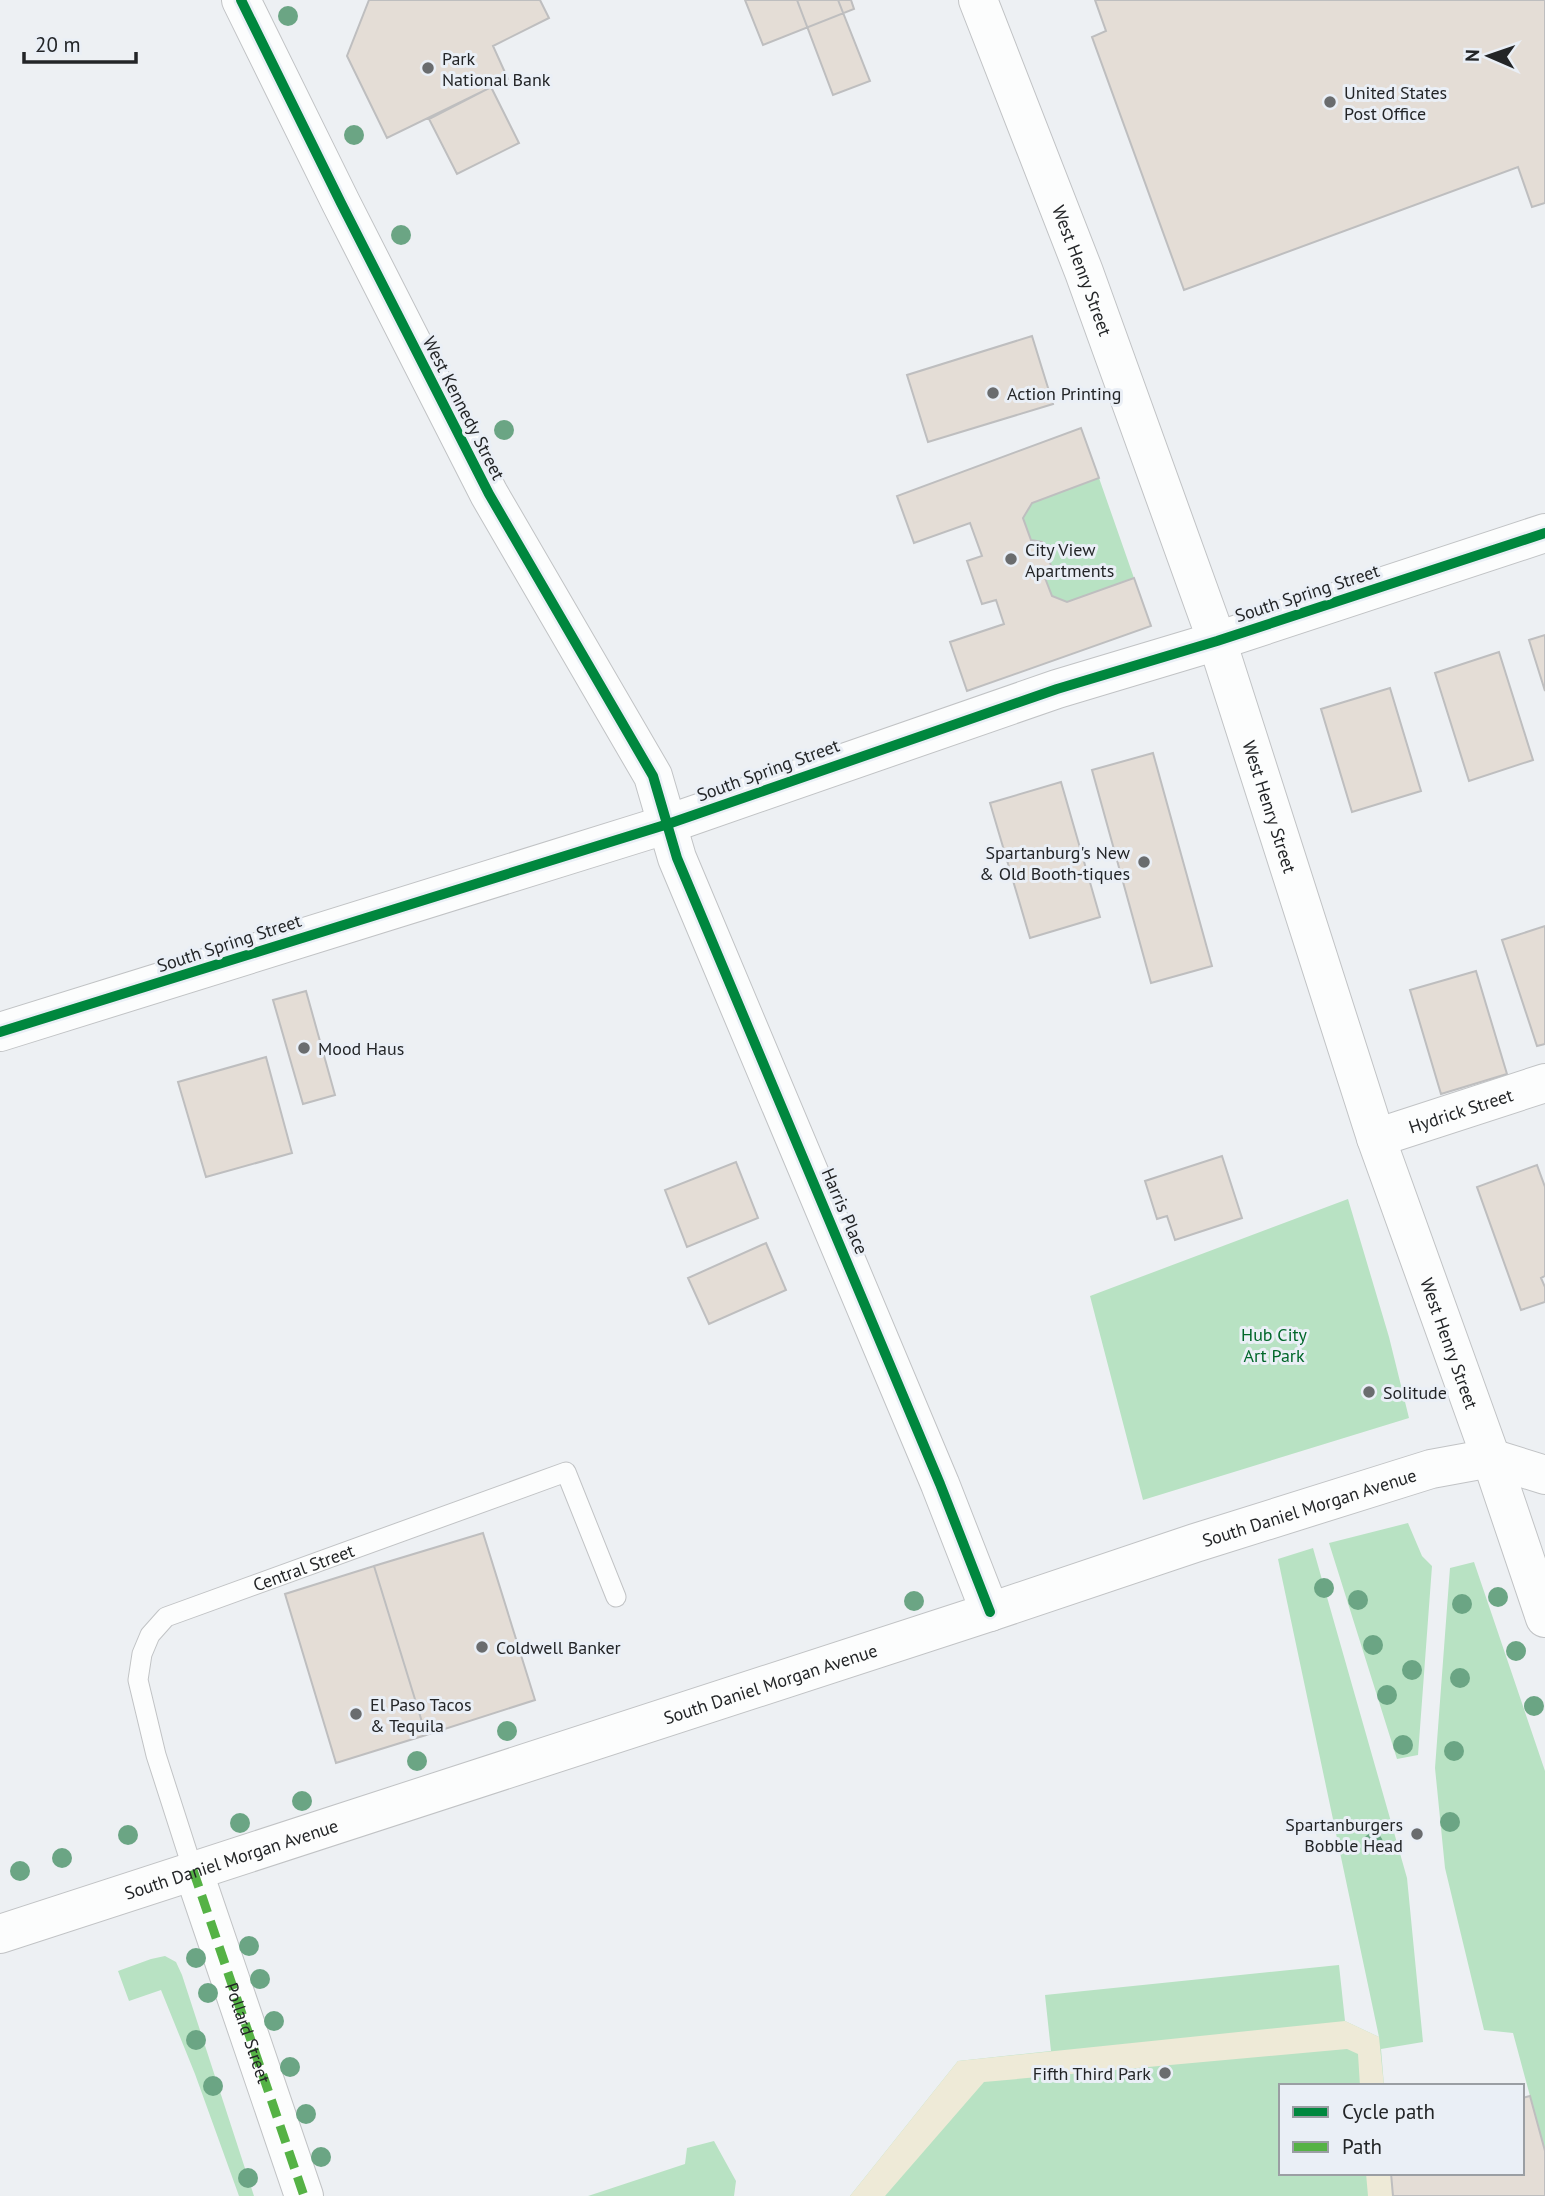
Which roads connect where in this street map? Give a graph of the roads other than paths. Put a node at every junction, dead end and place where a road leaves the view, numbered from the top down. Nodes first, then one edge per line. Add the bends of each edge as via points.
1 (241, 0) edge
2 (978, 0) edge
3 (1545, 533) edge
4 (1217, 641) junction
5 (668, 824) junction
6 (0, 1032) edge
7 (1545, 1083) edge
8 (1376, 1138) junction
9 (1491, 1458) junction
10 (1545, 1475) edge
11 (616, 1597) dead end
12 (990, 1612) junction
13 (1545, 1618) edge
14 (194, 1870) junction
15 (0, 1934) edge
16 (304, 2196) edge

1 - 5 street, West Kennedy Street via 489,494 653,776
2 - 4 street, West Henry Street via 1084,271
3 - 4 street, South Spring Street
4 - 5 street, South Spring Street via 1057,689
4 - 8 street, West Henry Street
5 - 6 street, South Spring Street
5 - 12 street, Harris Place via 677,858
7 - 8 street, Hydrick Street
8 - 9 street, West Henry Street
9 - 10 street, South Daniel Morgan Avenue
9 - 12 street, South Daniel Morgan Avenue via 1431,1469
9 - 13 street, West Henry Street
11 - 14 lane, Central Street via 566,1472 166,1617 142,1654 138,1680 156,1755
12 - 14 street, South Daniel Morgan Avenue
14 - 15 street, South Daniel Morgan Avenue
14 - 16 street, Pollard Street

